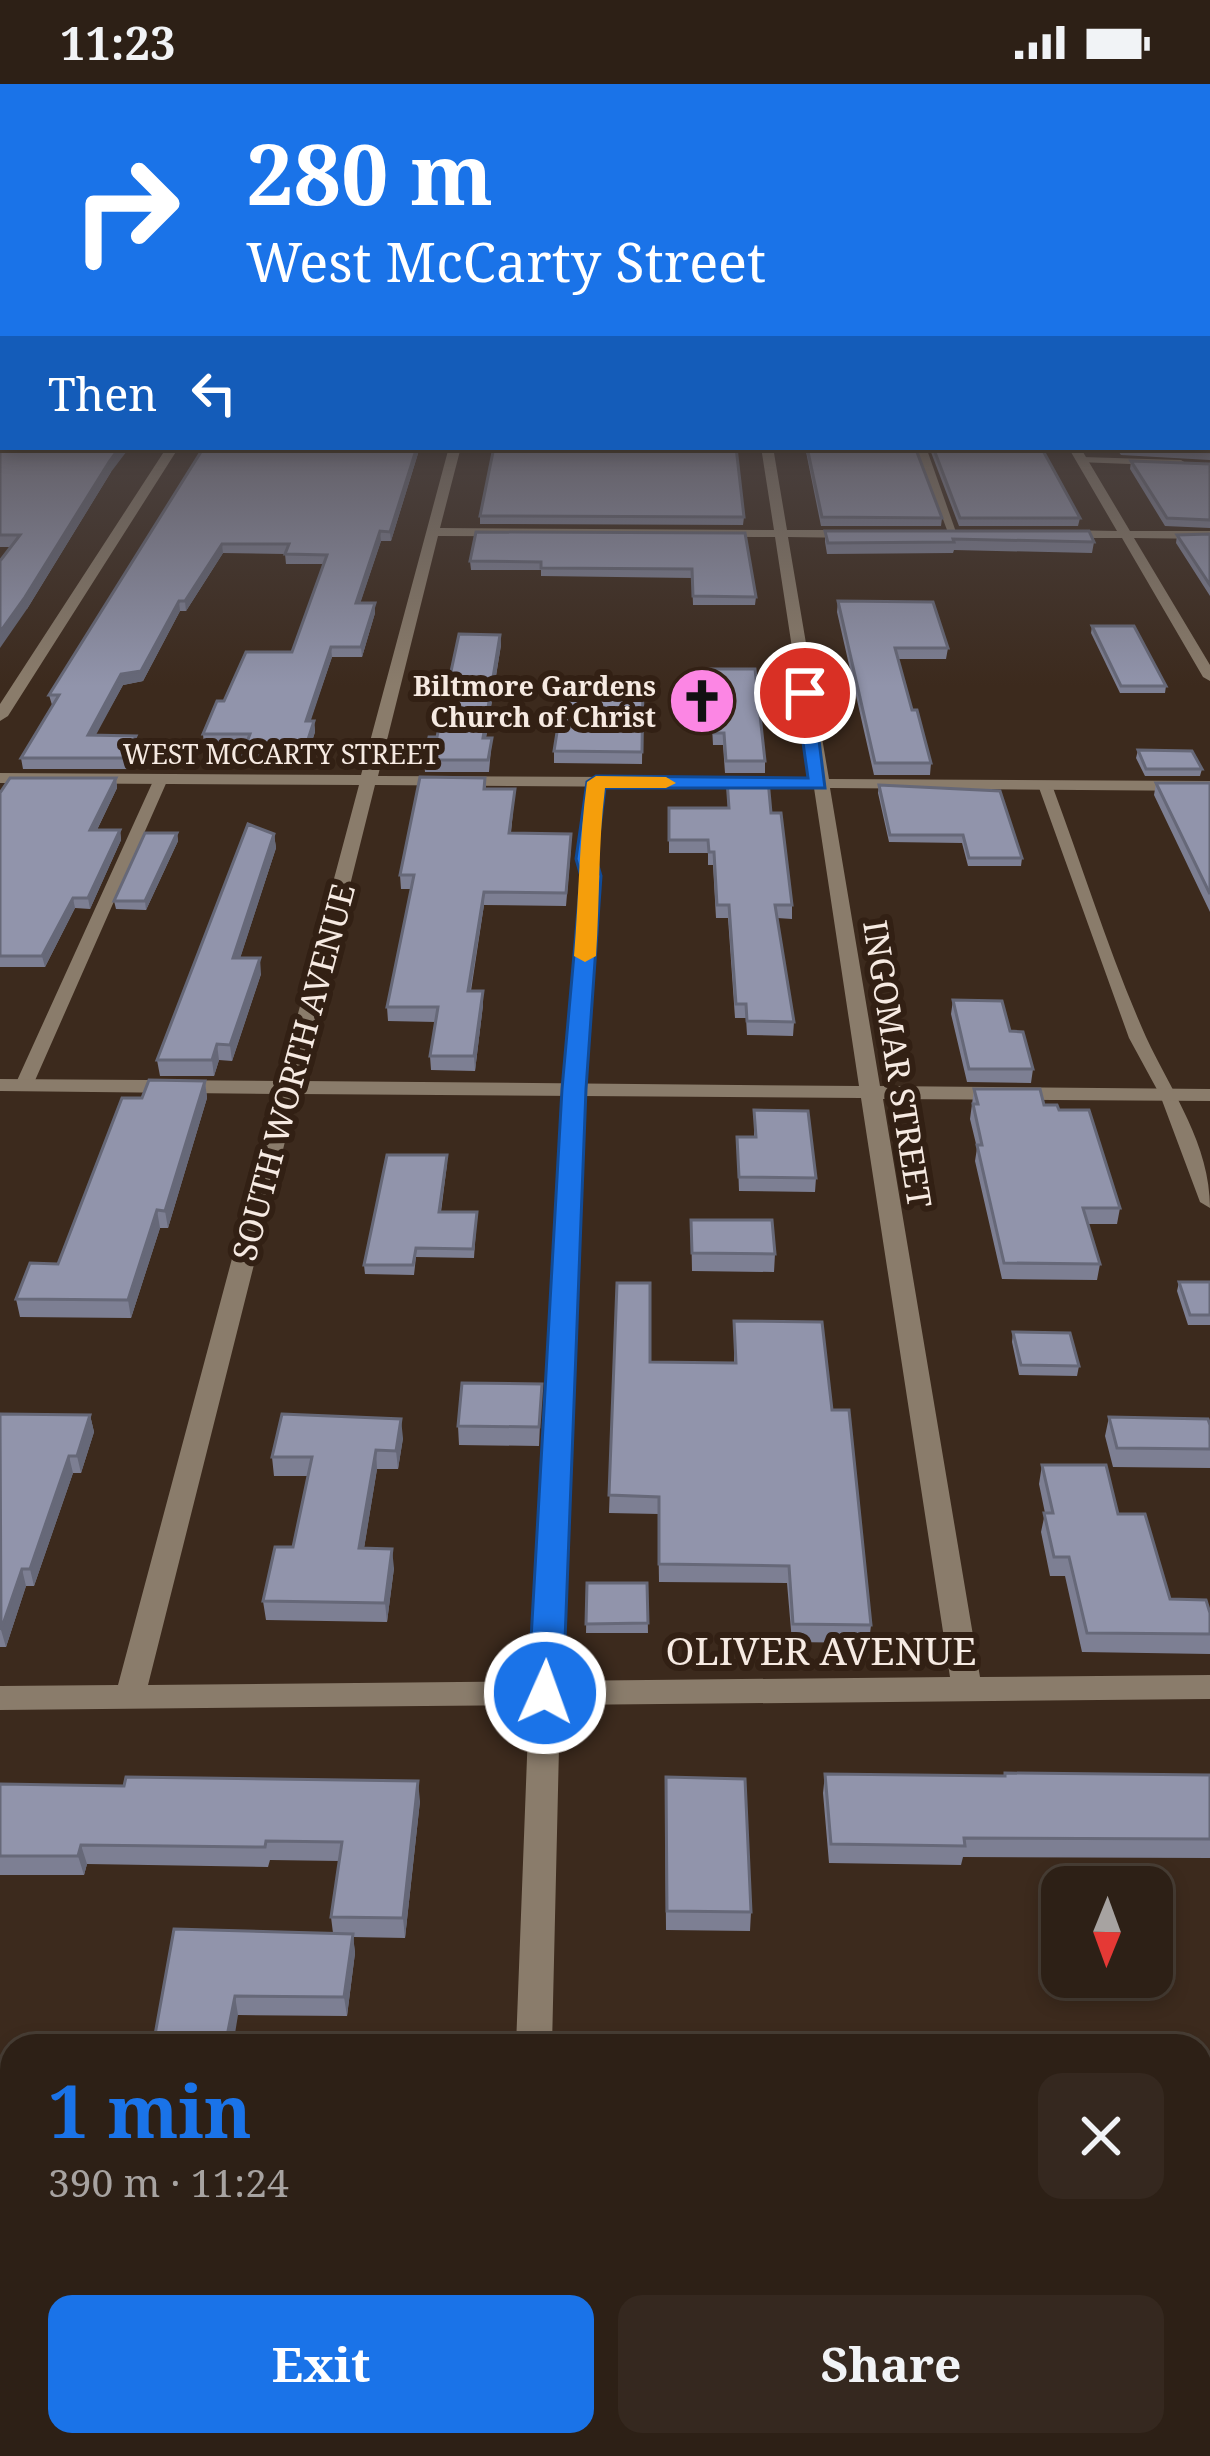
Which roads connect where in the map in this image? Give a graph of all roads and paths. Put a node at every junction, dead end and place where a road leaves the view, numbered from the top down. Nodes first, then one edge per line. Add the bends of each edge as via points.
1 (162, 465) edge
2 (451, 465) edge
3 (769, 465) edge
4 (928, 465) edge
5 (1085, 465) edge
6 (1203, 465) edge
7 (1206, 465) edge
8 (434, 532) junction
9 (781, 533) junction
10 (953, 533) edge
11 (873, 534) edge
12 (1034, 534) edge
13 (1126, 535) junction
14 (1210, 535) edge
15 (1210, 677) edge
16 (0, 716) edge
17 (0, 778) edge
18 (161, 779) junction
19 (368, 781) junction
20 (596, 782) junction
21 (818, 784) junction
22 (1045, 785) junction
23 (1210, 786) edge
24 (0, 1084) edge
25 (24, 1085) junction
26 (289, 1087) junction
27 (574, 1089) junction
28 (869, 1092) junction
29 (1169, 1095) junction
30 (1210, 1095) edge
31 (1210, 1202) edge
32 (1210, 1687) edge
33 (967, 1690) junction
34 (545, 1693) junction
35 (130, 1697) junction
36 (0, 1698) edge
37 (534, 2034) edge

1 - 16 street
2 - 8 street, SOUTH WORTH AVENUE
3 - 9 street, INGOMAR STREET
4 - 10 lane
5 - 13 street
6 - 7 lane
8 - 9 street
8 - 19 street, SOUTH WORTH AVENUE
9 - 11 street
9 - 21 street, INGOMAR STREET
12 - 13 street
13 - 14 street
13 - 15 street
17 - 18 street, WEST MCCARTY STREET
18 - 19 street, WEST MCCARTY STREET
18 - 25 lane
19 - 20 street, WEST MCCARTY STREET
19 - 26 street, SOUTH WORTH AVENUE
20 - 21 street, WEST MCCARTY STREET
20 - 27 lane
21 - 22 street, WEST MCCARTY STREET
21 - 28 street, INGOMAR STREET
22 - 23 street, WEST MCCARTY STREET
22 - 29 lane via 1138,1038
24 - 25 street
25 - 26 street
26 - 27 street
26 - 35 street, SOUTH WORTH AVENUE
27 - 28 street
27 - 34 lane
28 - 29 street
28 - 33 street, INGOMAR STREET
29 - 30 street
29 - 31 lane
32 - 33 street, OLIVER AVENUE
33 - 34 street, OLIVER AVENUE
34 - 35 street, OLIVER AVENUE
34 - 37 street
35 - 36 street, OLIVER AVENUE

